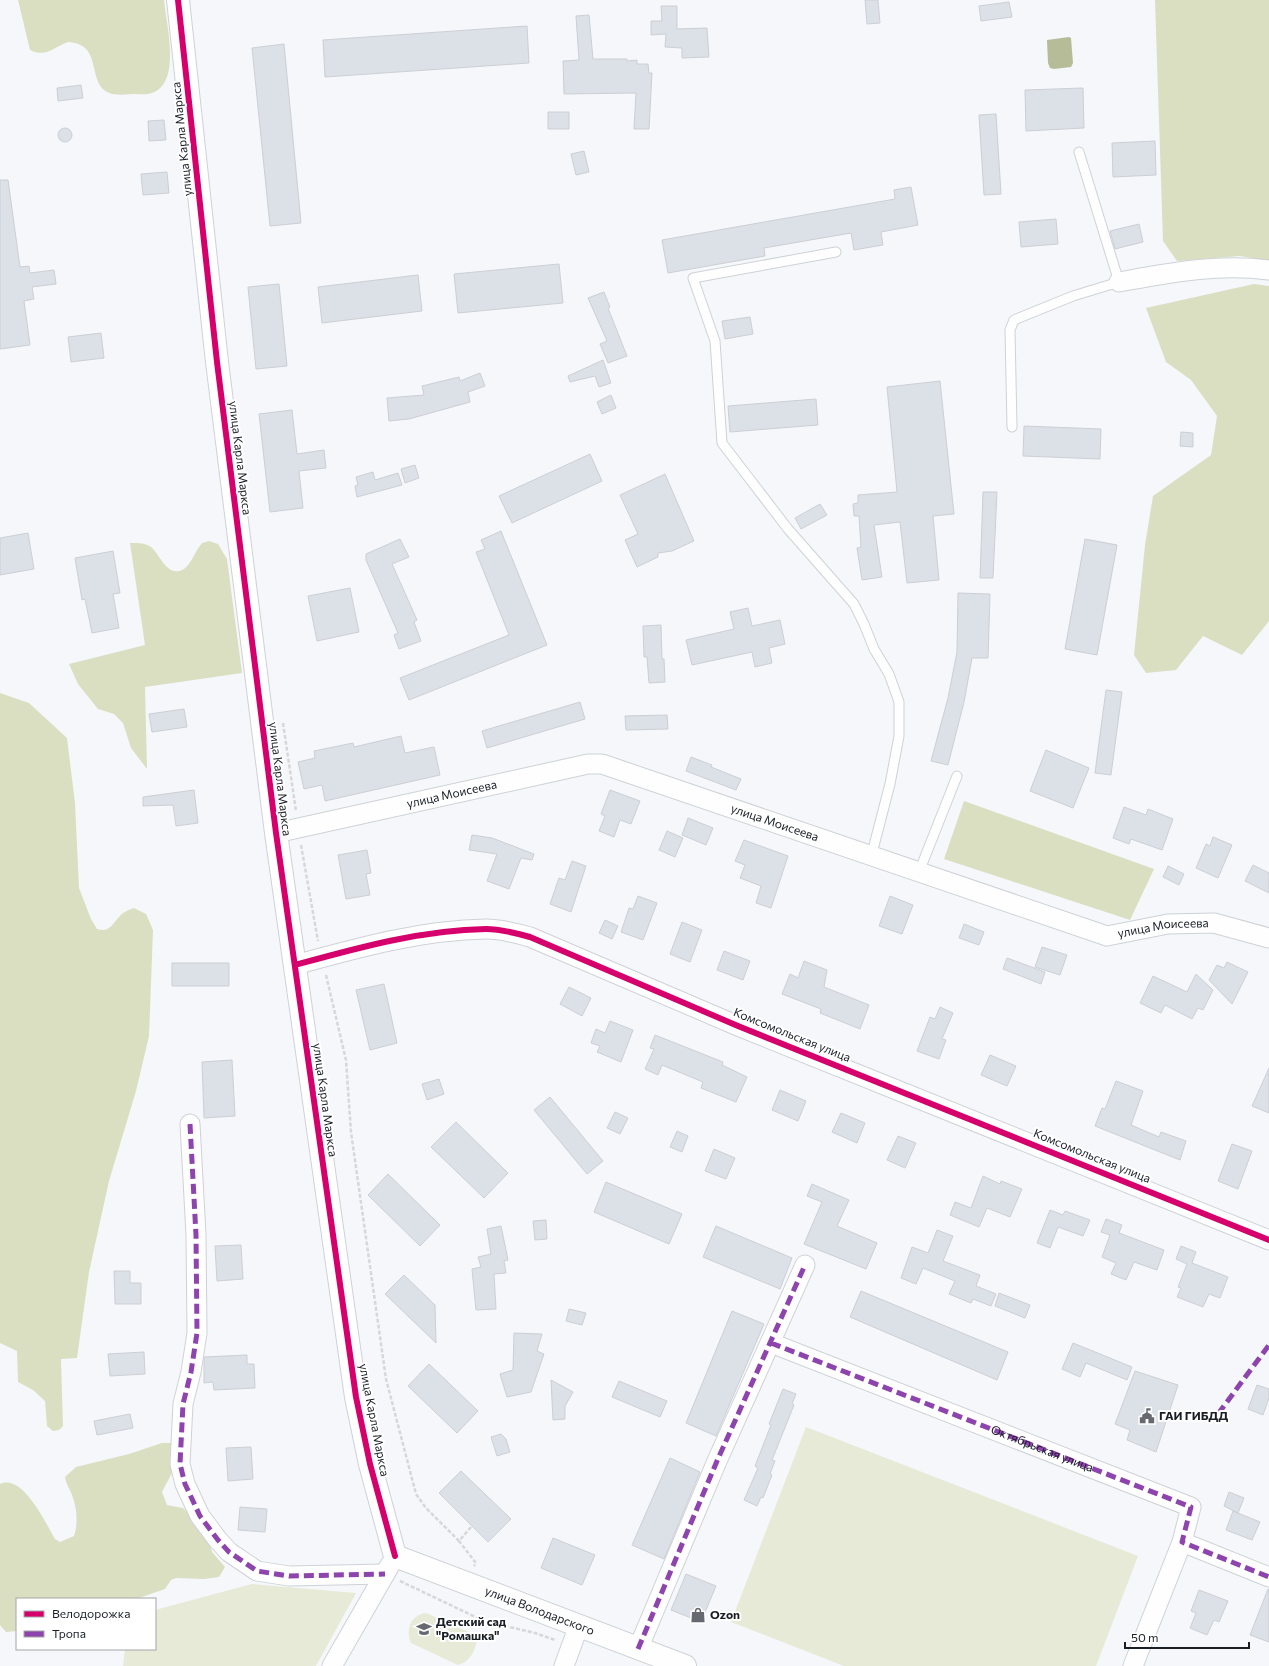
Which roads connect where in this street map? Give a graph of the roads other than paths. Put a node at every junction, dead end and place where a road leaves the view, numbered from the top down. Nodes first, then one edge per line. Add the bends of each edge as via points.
1 (178, 0) edge
2 (1079, 152) dead end
3 (836, 252) dead end
4 (1269, 270) edge
5 (1119, 282) junction
6 (1012, 427) dead end
7 (957, 776) dead end
8 (276, 833) junction
9 (871, 857) junction
10 (920, 872) junction
11 (1269, 938) edge
12 (295, 965) junction
13 (190, 1124) dead end
14 (1269, 1240) edge
15 (805, 1265) dead end
16 (771, 1343) junction
17 (1182, 1542) junction
18 (390, 1565) junction
19 (1269, 1577) edge
20 (579, 1625) junction
21 (638, 1649) junction
22 (332, 1666) edge
23 (564, 1666) edge
24 (685, 1666) edge
25 (1133, 1666) edge

1 - 8 street, улица Карла Маркса via 216,362
2 - 5 lane
3 - 9 lane via 692,278 715,341 722,443 788,529 854,604 874,649 889,674 899,702 899,736 890,784
4 - 5 street via 1223,266
5 - 6 lane via 1073,296 1014,320 1010,330
7 - 10 lane
8 - 9 street, улица Моисеева via 588,764 602,764 614,766
8 - 12 street, улица Карла Маркса
9 - 10 street, улица Моисеева
10 - 11 street, улица Моисеева via 1107,936 1168,924 1214,924
12 - 14 street, Комсомольская улица via 402,938 458,931 486,929 530,937 738,1026
12 - 18 street, улица Карла Маркса via 356,1397
13 - 18 street via 196,1234 197,1333 183,1404 180,1464 185,1484 200,1516 218,1540 229,1552 257,1571 288,1576
15 - 16 street
16 - 17 street, Октябрьская улица via 1191,1507
16 - 21 street via 717,1461
17 - 19 street
17 - 25 street
18 - 20 street, улица Володарского
18 - 22 street
20 - 21 street, улица Володарского
20 - 23 street
21 - 24 street, улица Володарского

